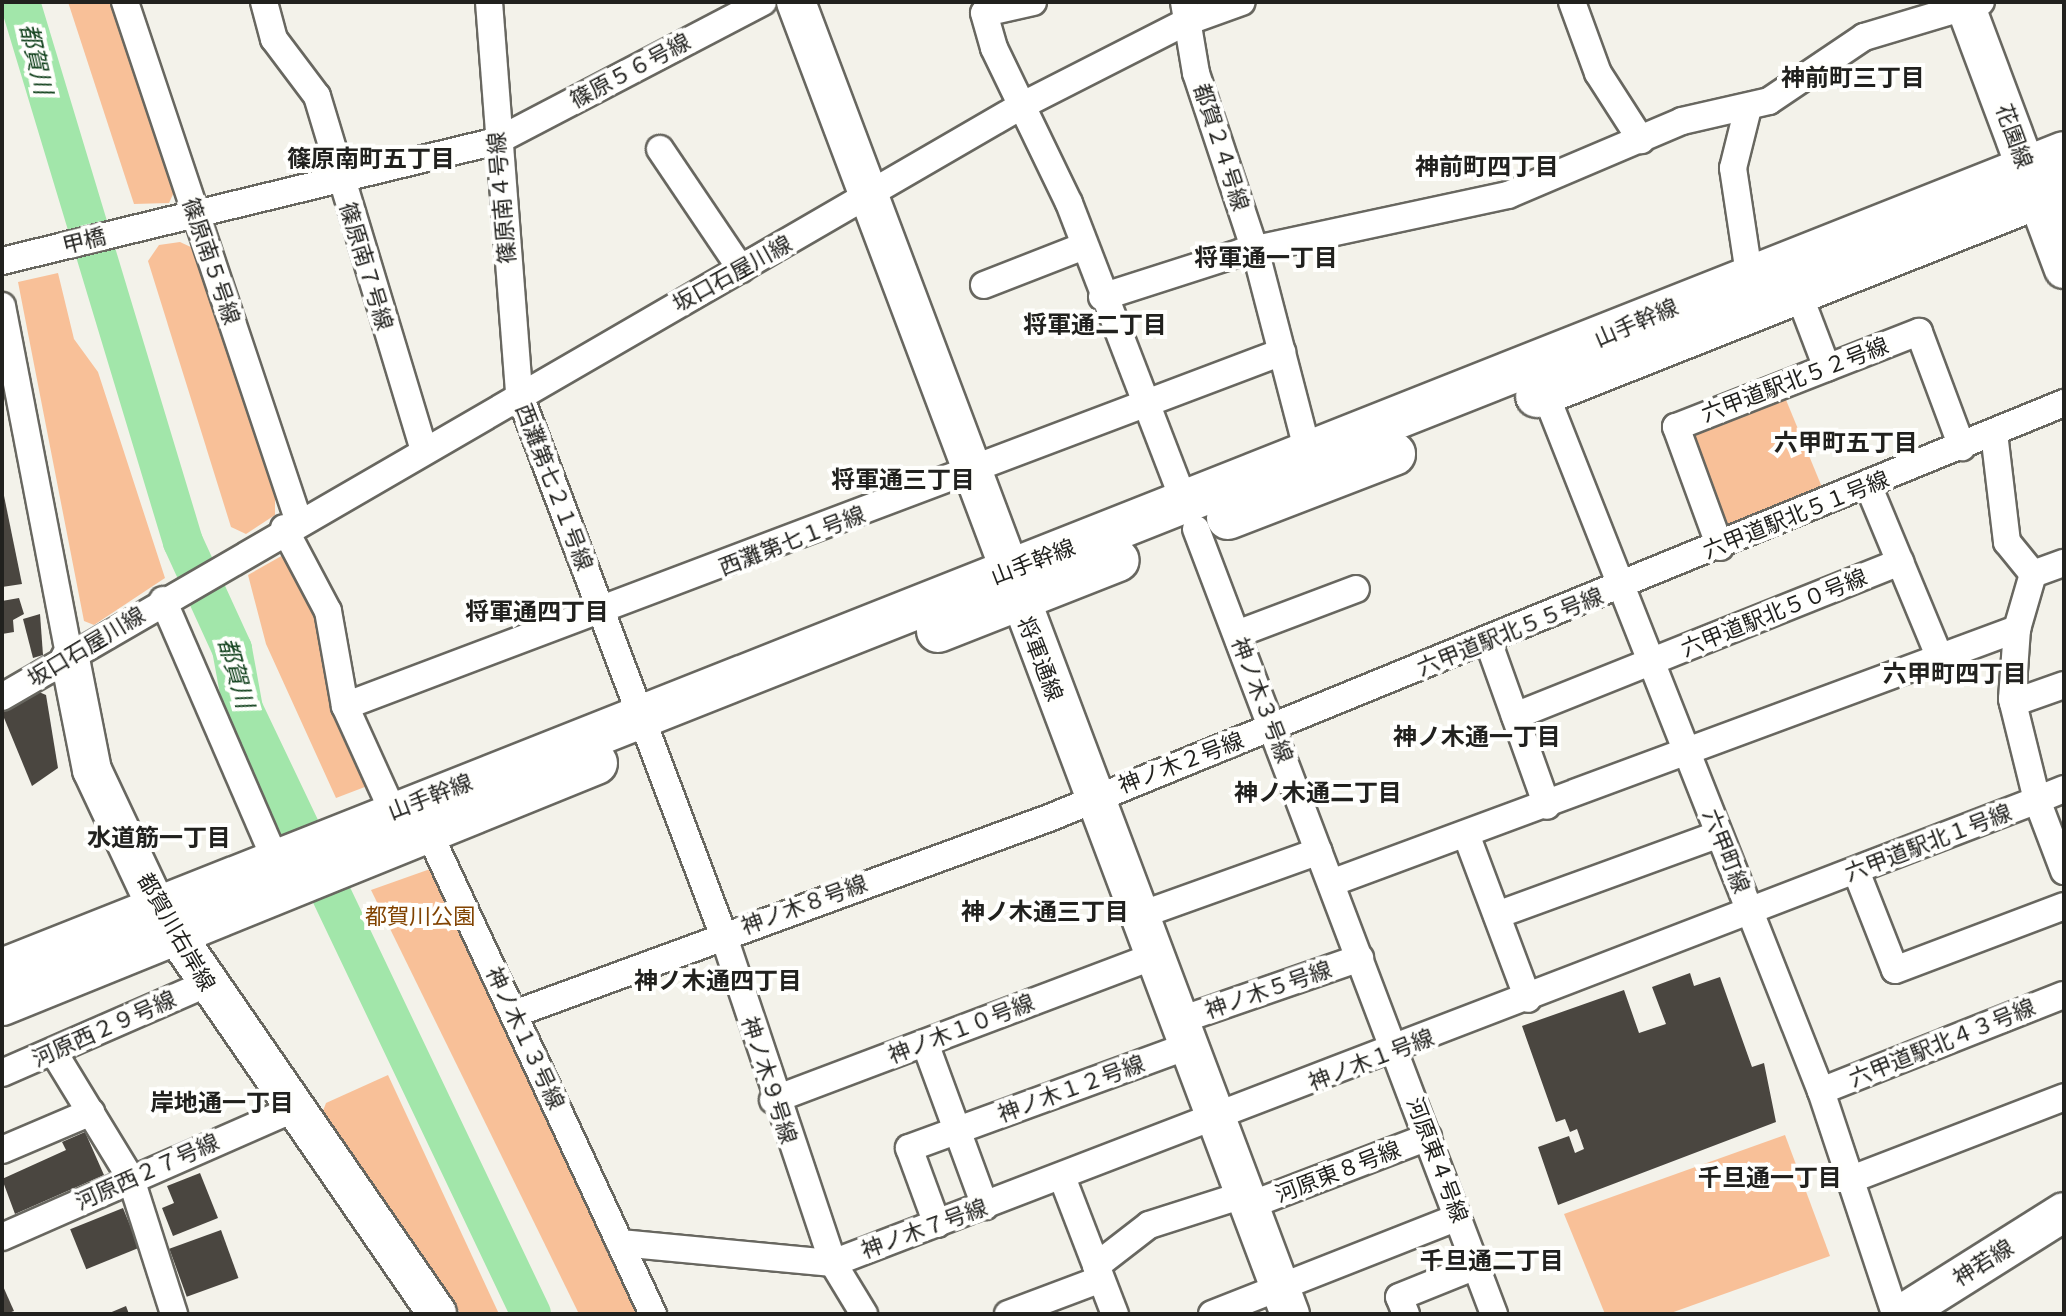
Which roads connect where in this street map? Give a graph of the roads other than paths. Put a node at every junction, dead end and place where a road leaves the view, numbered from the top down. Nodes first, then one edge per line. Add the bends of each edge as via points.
1 (125, 2) edge
2 (264, 2) edge
3 (489, 2) edge
4 (763, 2) edge
5 (796, 2) edge
6 (1033, 2) edge
7 (1242, 2) edge
8 (1572, 2) edge
9 (1971, 4) edge
10 (1185, 12) edge
11 (1021, 106) junction
12 (1748, 108) junction
13 (1641, 140) junction
14 (497, 141) junction
15 (660, 149) dead end
16 (2064, 153) edge
17 (339, 179) junction
18 (2042, 184) edge
19 (867, 198) junction
20 (195, 213) junction
21 (1084, 246) junction
22 (1256, 253) junction
23 (2, 261) edge
24 (741, 269) junction
25 (2064, 269) edge
26 (1749, 274) junction
27 (984, 285) dead end
28 (1798, 292) junction
29 (1102, 297) junction
30 (2, 306) edge
31 (1282, 352) junction
32 (1827, 368) junction
33 (519, 393) junction
34 (1545, 393) junction
35 (2064, 403) edge
36 (1145, 404) junction
37 (1994, 433) junction
38 (1962, 447) junction
39 (423, 448) junction
40 (1309, 457) junction
41 (970, 472) junction
42 (1868, 485) junction
43 (1190, 516) junction
44 (291, 524) junction
45 (1720, 547) junction
46 (1900, 562) junction
47 (2064, 563) edge
48 (2033, 574) junction
49 (1012, 586) junction
50 (1356, 589) dead end
51 (1617, 589) junction
52 (166, 598) junction
53 (602, 612) junction
54 (2017, 629) junction
55 (1237, 634) junction
56 (1488, 641) junction
57 (1940, 658) junction
58 (70, 659) junction
59 (1649, 665) junction
60 (1402, 675) joint
61 (2064, 685) edge
62 (2, 697) edge
63 (2013, 703) junction
64 (345, 706) junction
65 (1515, 716) junction
66 (644, 728) junction
67 (1273, 728) junction
68 (1687, 755) junction
69 (2064, 789) edge
70 (1093, 797) junction
71 (2037, 800) junction
72 (1547, 806) junction
73 (393, 812) junction
74 (429, 833) junction
75 (1466, 834) junction
76 (1719, 834) junction
77 (352, 844) junction
78 (1319, 851) junction
79 (1856, 871) junction
80 (2064, 871) edge
81 (281, 872) junction
82 (1331, 883) junction
83 (2064, 906) edge
84 (1751, 912) junction
85 (1497, 915) junction
86 (1135, 917) junction
87 (166, 920) junction
88 (723, 934) junction
89 (1149, 958) junction
90 (1360, 958) junction
91 (2, 970) edge
92 (206, 984) junction
93 (2064, 995) edge
94 (1528, 999) junction
95 (2, 1004) edge
96 (514, 1014) junction
97 (1180, 1035) junction
98 (925, 1043) junction
99 (53, 1051) junction
100 (1396, 1051) junction
101 (2, 1073) edge
102 (1821, 1091) junction
103 (2064, 1097) edge
104 (773, 1100) junction
105 (293, 1109) junction
106 (91, 1112) junction
107 (1214, 1120) junction
108 (957, 1130) junction
109 (1428, 1137) junction
110 (2, 1150) edge
111 (1062, 1177) junction
112 (131, 1179) junction
113 (1852, 1179) junction
114 (1246, 1201) junction
115 (985, 1206) junction
116 (2064, 1212) edge
117 (1458, 1217) junction
118 (937, 1224) junction
119 (2, 1237) edge
120 (620, 1243) junction
121 (833, 1263) junction
122 (1476, 1266) junction
123 (1099, 1272) junction
124 (1285, 1302) edge
125 (431, 1312) edge
126 (174, 1314) edge
127 (653, 1314) edge
128 (864, 1314) edge
129 (1008, 1314) edge
130 (1115, 1314) edge
131 (1212, 1314) edge
132 (1406, 1314) edge
133 (1494, 1314) edge
134 (1895, 1314) edge
135 (1902, 1314) edge

1 - 20 street, 篠原南５号線
2 - 17 street, 篠原南７号線 via 274,39 317,96
3 - 14 street, 篠原南４号線
4 - 14 street, 篠原５６号線
5 - 19 street, 将軍通線
6 - 11 street, 神ノ木３号線 via 984,13
7 - 10 street, 坂口石屋川線
8 - 13 street via 1598,73
9 - 12 street via 1864,37 1820,73
9 - 18 street, 花園線
10 - 11 street, 坂口石屋川線
10 - 22 street, 都賀２４号線
11 - 19 street, 坂口石屋川線
11 - 21 street, 神ノ木３号線
12 - 13 street via 1682,121
12 - 26 street via 1733,168
13 - 22 street via 1508,195 1459,200
14 - 17 street, 篠原５６号線
14 - 33 street, 篠原南４号線
15 - 24 street
16 - 18 main road, 山手幹線
17 - 20 street, 甲橋
17 - 39 street, 篠原南７号線
18 - 25 street, 花園線
18 - 26 main road, 山手幹線
18 - 28 main road, 山手幹線
19 - 24 street, 坂口石屋川線
19 - 41 street, 将軍通線
20 - 23 street, 甲橋
20 - 44 street, 篠原南５号線
21 - 27 street
21 - 29 street, 神ノ木３号線
22 - 29 street
22 - 31 street, 都賀２４号線
24 - 33 street, 坂口石屋川線
26 - 40 main road, 山手幹線
28 - 32 street
28 - 34 main road, 山手幹線
29 - 36 street, 神ノ木３号線
30 - 58 street, 都賀川右岸線
31 - 36 street, 西灘第七１号線
31 - 40 street, 都賀２４号線
32 - 38 street, 六甲道駅北５２号線 via 1919,332
32 - 45 street, 六甲道駅北５２号線 via 1676,427
33 - 39 street, 坂口石屋川線
33 - 53 street, 西灘第七２１号線
34 - 43 main road, 山手幹線
34 - 51 street, 六甲町線
35 - 37 street, 六甲道駅北５１号線
36 - 41 street, 西灘第七１号線
36 - 43 street, 神ノ木３号線
37 - 38 street, 六甲道駅北５１号線
37 - 48 street via 2007,542
38 - 42 street, 六甲道駅北５１号線
39 - 44 street, 坂口石屋川線
40 - 43 main road, 山手幹線
41 - 49 street, 将軍通線
41 - 53 street, 西灘第七１号線
42 - 45 street, 六甲道駅北５１号線
42 - 46 street
43 - 49 main road, 山手幹線
43 - 55 street, 神ノ木３号線
44 - 52 street, 坂口石屋川線
44 - 64 street, 篠原南５号線 via 328,611
45 - 51 street, 六甲道駅北５１号線
46 - 57 street
46 - 59 street, 六甲道駅北５０号線
47 - 48 street
48 - 54 street, 六甲道駅北１号線
49 - 66 main road, 山手幹線
49 - 70 street, 将軍通線
50 - 55 street
51 - 56 street, 六甲道駅北５５号線
51 - 59 street, 六甲町線
52 - 58 street, 坂口石屋川線
52 - 81 street
53 - 64 street, 西灘第七１号線
53 - 66 street, 西灘第七２１号線
54 - 57 street
54 - 63 street, 六甲道駅北１号線
55 - 67 street, 神ノ木３号線
56 - 60 street, 六甲道駅北５５号線
56 - 65 street
57 - 68 street
58 - 62 street, 坂口石屋川線
58 - 87 street, 都賀川右岸線 via 92,770
59 - 65 street, 六甲道駅北５０号線
59 - 68 street, 六甲町線
60 - 67 street, 神ノ木２号線
61 - 63 street
63 - 71 street, 六甲道駅北１号線
64 - 73 street, 篠原南５号線
65 - 72 street
66 - 73 main road, 山手幹線
66 - 74 main road, 山手幹線
66 - 88 street, 神ノ木９号線
67 - 70 street, 神ノ木２号線
67 - 78 street, 神ノ木３号線
68 - 72 street
68 - 76 street, 六甲町線
69 - 71 street
70 - 86 street, 将軍通線
70 - 88 street, 神ノ木８号線
71 - 79 street, 六甲道駅北１号線
71 - 80 street
72 - 75 street
73 - 77 main road, 山手幹線
74 - 77 main road, 山手幹線
74 - 96 street, 神ノ木１３号線
75 - 82 street
75 - 85 street
76 - 84 street, 六甲町線
76 - 85 street
77 - 81 main road, 山手幹線
78 - 82 street, 神ノ木３号線
78 - 86 street
79 - 83 street via 1895,970
79 - 84 street, 六甲道駅北１号線
81 - 87 main road, 山手幹線
82 - 90 street, 神ノ木３号線
84 - 94 street, 六甲道駅北１号線
84 - 102 street, 六甲町線
85 - 94 street
86 - 89 street, 将軍通線
87 - 91 main road, 山手幹線
87 - 92 street, 都賀川右岸線
87 - 95 main road, 山手幹線
88 - 96 street, 神ノ木８号線
88 - 104 street, 神ノ木９号線
89 - 97 street, 将軍通線
89 - 98 street, 神ノ木１０号線
90 - 97 street, 神ノ木５号線
90 - 100 street, 神ノ木３号線
92 - 99 street, 河原西２９号線
92 - 105 street, 都賀川右岸線
93 - 102 street, 六甲道駅北４３号線
94 - 100 street, 神ノ木１号線
96 - 120 street, 神ノ木１３号線
97 - 107 street, 将軍通線
97 - 108 street, 神ノ木１２号線
98 - 104 street, 神ノ木１０号線
98 - 108 street
99 - 101 street, 河原西２９号線
99 - 106 street
100 - 107 street, 神ノ木１号線
100 - 109 street, 河原東４号線
102 - 113 street, 六甲町線
103 - 113 street
104 - 121 street, 神ノ木９号線
105 - 112 street, 河原西２７号線
105 - 125 street, 都賀川右岸線
106 - 110 street
106 - 112 street
107 - 111 street, 神ノ木７号線
107 - 114 street, 将軍通線
108 - 115 street
108 - 118 street, 神ノ木１２号線 via 909,1148
109 - 114 street, 河原東８号線
109 - 117 street, 河原東４号線
111 - 115 street, 神ノ木７号線
111 - 123 street
112 - 119 street, 河原西２７号線
112 - 126 street
113 - 134 street, 六甲町線
114 - 123 street, 河原東８号線 via 1149,1225
114 - 124 street, 将軍通線
115 - 118 street, 神ノ木７号線
116 - 135 street, 神若線
117 - 122 street, 河原東４号線
117 - 124 street
118 - 121 street, 神ノ木７号線
120 - 121 street, 神ノ木７号線
120 - 127 street, 神ノ木１３号線
121 - 128 street, 神ノ木９号線
122 - 132 street via 1399,1297
122 - 133 street, 河原東４号線
123 - 129 street, 河原東８号線
123 - 130 street
124 - 131 street

